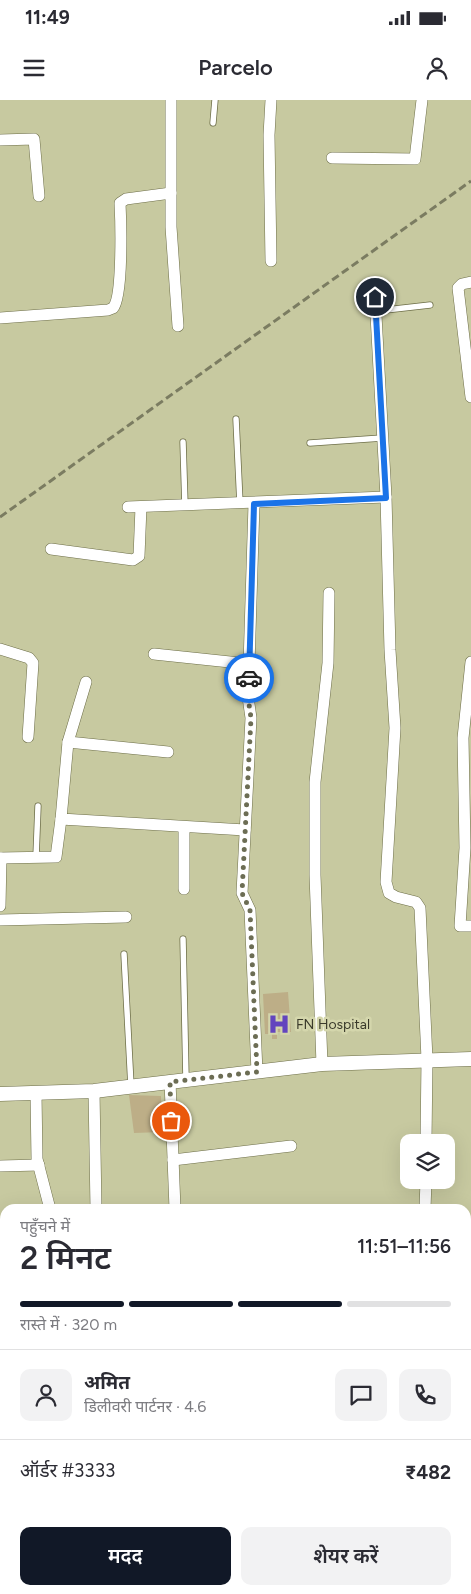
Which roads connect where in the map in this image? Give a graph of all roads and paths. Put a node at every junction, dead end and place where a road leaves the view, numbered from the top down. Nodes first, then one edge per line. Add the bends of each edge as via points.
1 (171, 100) edge
2 (214, 100) edge
3 (271, 100) edge
4 (422, 100) edge
5 (214, 123) dead end
6 (0, 136) edge
7 (0, 140) edge
8 (332, 158) dead end
9 (171, 193) junction
10 (39, 196) dead end
11 (271, 261) dead end
12 (471, 282) edge
13 (375, 297) dead end
14 (430, 305) dead end
15 (377, 311) junction
16 (0, 318) edge
17 (178, 326) dead end
18 (471, 397) edge
19 (236, 419) dead end
20 (382, 438) junction
21 (184, 442) dead end
22 (310, 443) dead end
23 (386, 498) junction
24 (240, 504) junction
25 (254, 504) junction
26 (185, 506) junction
27 (141, 507) junction
28 (128, 508) dead end
29 (50, 549) dead end
30 (329, 593) dead end
31 (0, 649) edge
32 (154, 654) dead end
33 (471, 662) edge
34 (249, 664) junction
35 (86, 682) dead end
36 (28, 737) dead end
37 (68, 742) junction
38 (168, 752) dead end
39 (38, 806) dead end
40 (61, 819) junction
41 (184, 827) junction
42 (245, 830) junction
43 (36, 857) junction
44 (1, 858) edge
45 (184, 889) dead end
46 (0, 906) edge
47 (126, 917) dead end
48 (0, 920) edge
49 (471, 926) edge
50 (183, 939) dead end
51 (124, 954) dead end
52 (427, 1059) junction
53 (471, 1059) edge
54 (322, 1064) junction
55 (257, 1072) junction
56 (186, 1080) junction
57 (170, 1082) junction
58 (131, 1086) junction
59 (94, 1091) junction
60 (0, 1094) edge
61 (36, 1094) junction
62 (426, 1134) edge
63 (291, 1146) dead end
64 (173, 1160) junction
65 (39, 1165) junction
66 (0, 1166) edge
67 (426, 1189) edge
68 (49, 1204) edge
69 (96, 1204) edge
70 (175, 1204) edge
71 (426, 1204) edge

1 - 9 street
2 - 5 lane
3 - 11 street
4 - 8 street via 415,159
6 - 7 street
7 - 10 street via 34,139
9 - 16 street via 126,199 120,203 121,240 117,298 113,308
9 - 17 street
12 - 18 street via 458,288
13 - 15 street
14 - 15 lane
15 - 20 street
19 - 24 lane
20 - 22 lane
20 - 23 street
21 - 26 lane
23 - 25 street
23 - 52 street via 394,728 386,882 389,893 416,902 420,908
24 - 25 street
24 - 26 street
25 - 34 street
26 - 27 street
27 - 28 street
27 - 29 street via 139,556 133,560
30 - 54 street via 328,663 315,782
31 - 36 street via 29,658 33,663
32 - 34 street
33 - 49 street via 463,738 465,848 460,926
34 - 42 street via 251,718
35 - 37 street
37 - 38 street
37 - 40 street
39 - 43 lane
40 - 41 street
40 - 43 street via 56,856
41 - 42 street
41 - 45 street
42 - 55 street via 242,893 250,910
43 - 44 street
44 - 46 street
47 - 48 street
50 - 56 lane
51 - 58 lane
52 - 53 street
52 - 54 street
52 - 62 street
54 - 55 street
55 - 56 street
56 - 57 street
57 - 58 street
57 - 64 street
58 - 59 street
59 - 61 street
59 - 69 street
60 - 61 street
61 - 65 street
63 - 64 street
64 - 70 street
65 - 66 street
65 - 68 street
67 - 71 street

